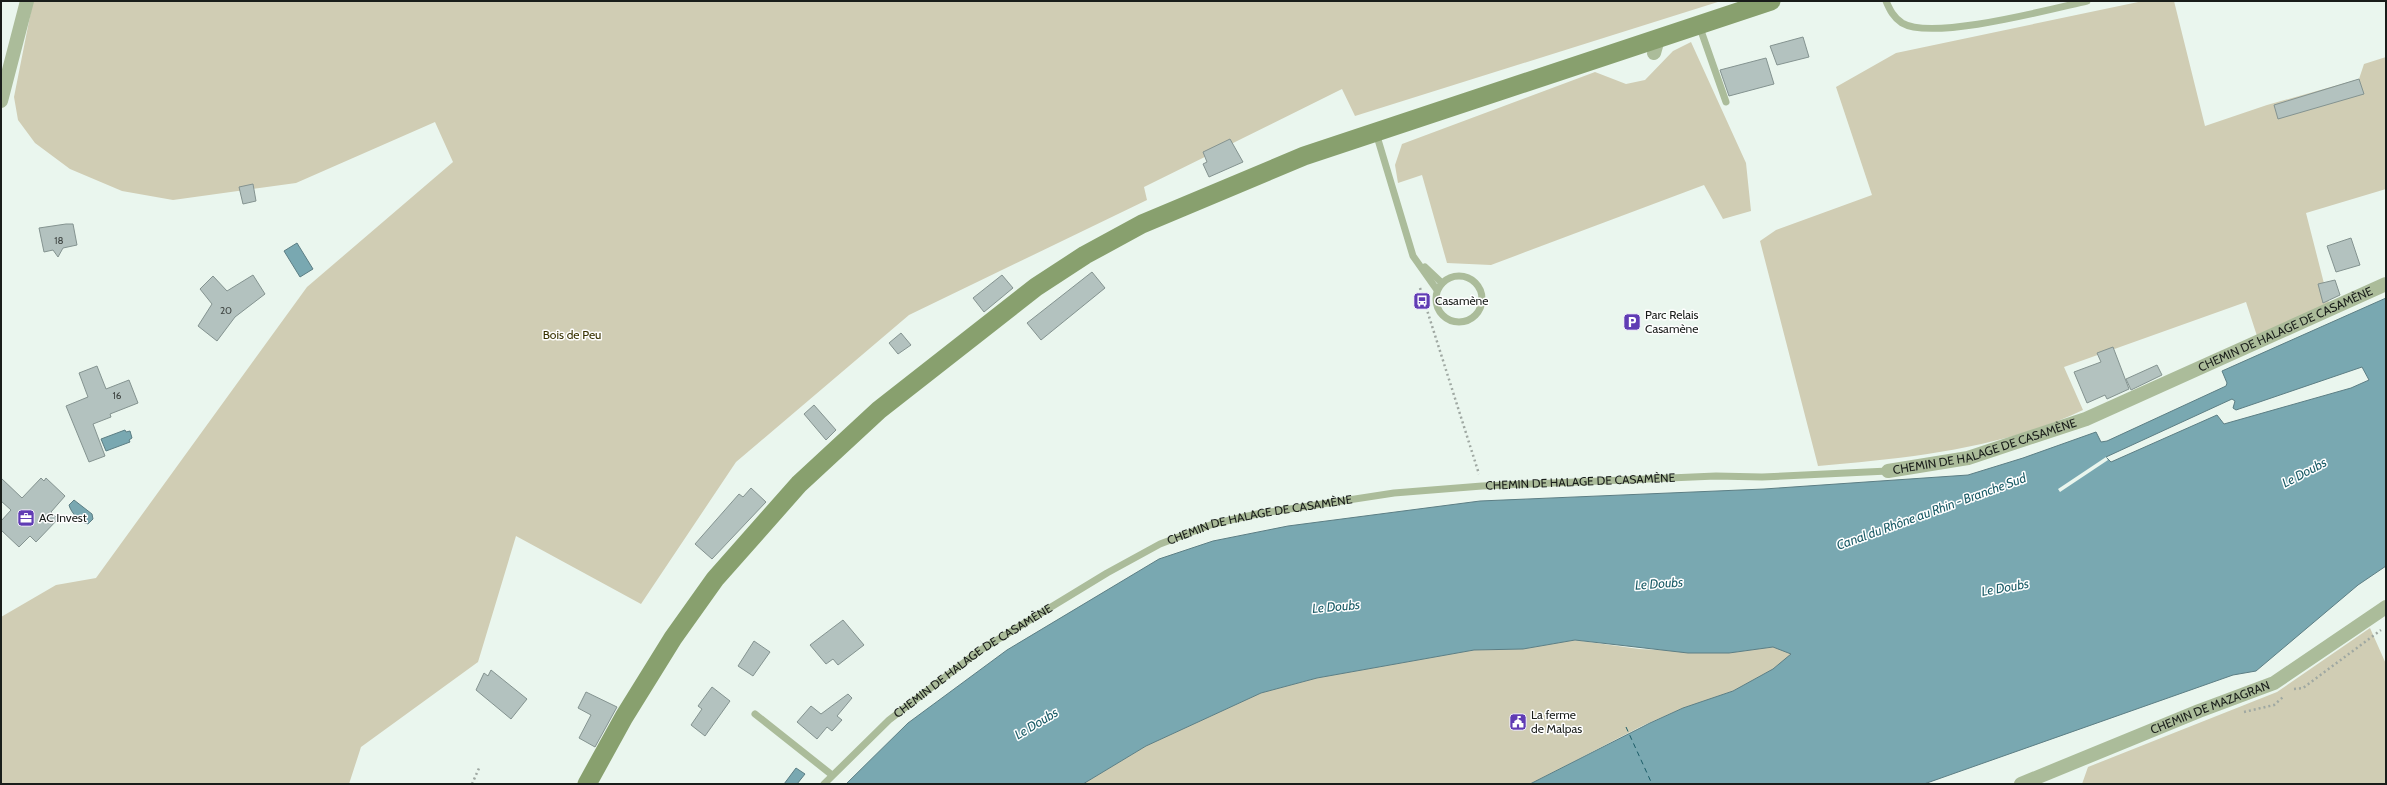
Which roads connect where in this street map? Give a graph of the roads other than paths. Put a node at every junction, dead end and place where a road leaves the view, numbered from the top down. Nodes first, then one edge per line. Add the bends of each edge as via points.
1 (27, 1) edge
2 (1771, 1) edge
3 (1886, 1) edge
4 (2087, 1) edge
5 (1699, 25) junction
6 (1, 101) edge
7 (1726, 102) dead end
8 (1375, 131) junction
9 (1413, 256) junction
10 (1442, 283) junction
11 (2386, 284) edge
12 (1437, 290) junction
13 (1888, 471) joint
14 (2386, 607) edge
15 (754, 714) dead end
16 (832, 775) junction
17 (587, 784) edge
18 (824, 784) edge
19 (2021, 784) edge

1 - 6 street
2 - 5 main road
3 - 4 lane via 1891,13 1902,23 1916,28 1937,29 2029,14
5 - 7 lane
5 - 8 main road via 1656,46
8 - 9 lane
8 - 17 main road via 1278,165 1142,224 1085,255 1036,287 879,410 799,484 715,579 672,638
9 - 10 lane
9 - 12 lane
10 - 12 lane
10 - 12 lane via 1448,278 1460,276 1478,284 1483,299 1478,313 1465,322 1450,321 1439,312 1435,297
11 - 13 street, CHEMIN DE HALAGE DE CASAMÈNE via 2086,419 1968,458
13 - 16 lane, CHEMIN DE HALAGE DE CASAMÈNE via 1482,486 1394,493 1257,514 1213,524 1160,544 980,651 889,720
14 - 19 street, CHEMIN DE MAZAGRAN via 2274,684 2199,711
15 - 16 lane
16 - 18 lane, CHEMIN DE HALAGE DE CASAMÈNE

